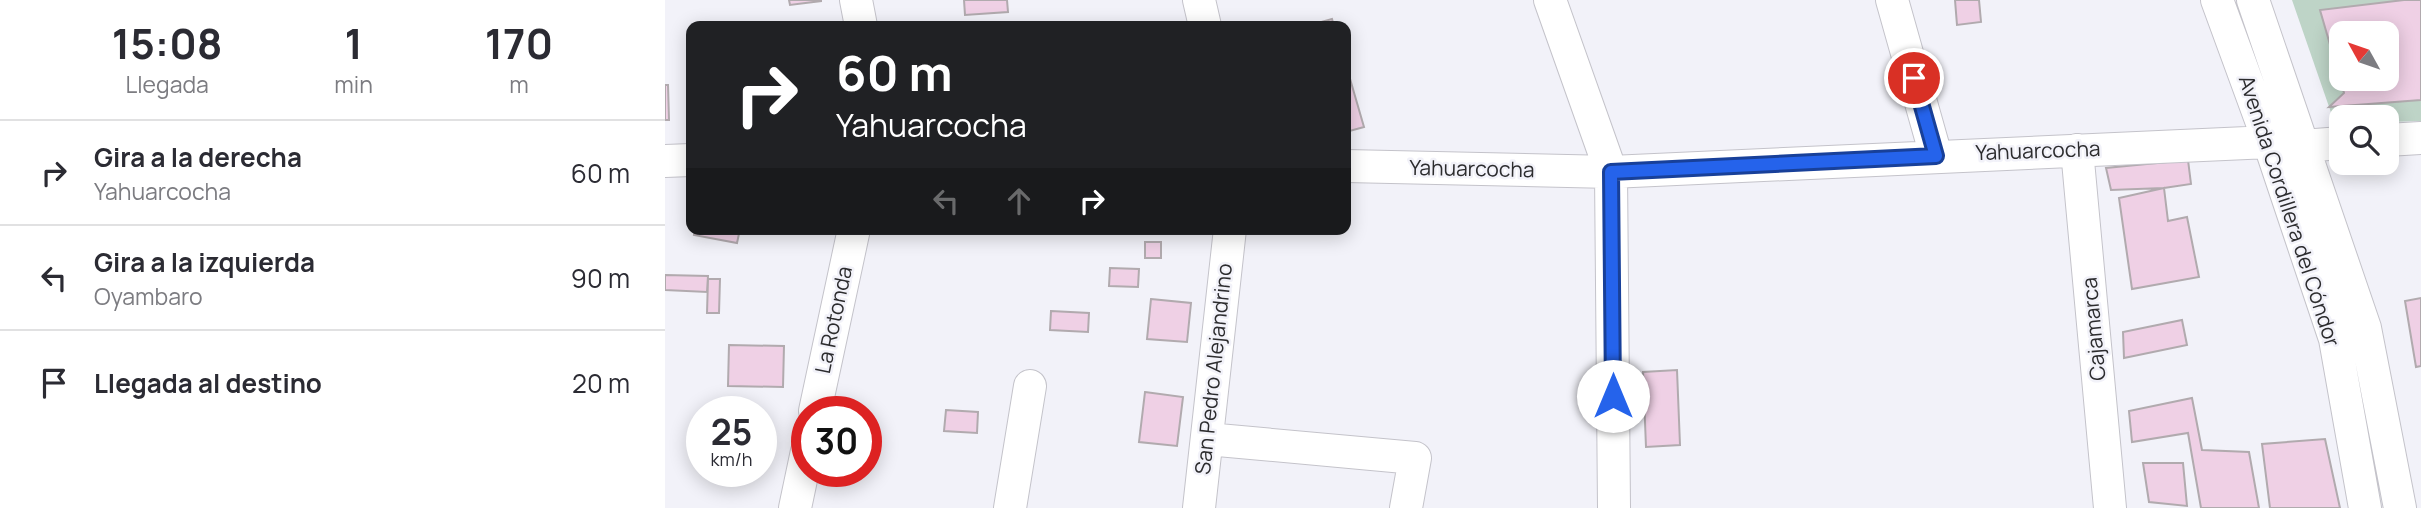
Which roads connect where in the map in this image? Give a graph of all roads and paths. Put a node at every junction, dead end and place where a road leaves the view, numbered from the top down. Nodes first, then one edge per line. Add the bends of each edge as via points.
1 (856, 0) edge
2 (1199, 0) edge
3 (1551, 0) edge
4 (1892, 0) edge
5 (2217, 0) edge
6 (2253, 0) edge
7 (860, 21) edge
8 (1204, 21) edge
9 (2421, 138) edge
10 (2399, 139) edge
11 (2269, 142) junction
12 (2329, 144) edge
13 (2302, 146) junction
14 (2077, 150) junction
15 (1936, 156) junction
16 (686, 160) edge
17 (665, 161) edge
18 (1351, 166) edge
19 (1611, 172) junction
20 (852, 235) edge
21 (1229, 235) edge
22 (1030, 386) dead end
23 (818, 396) edge
24 (1207, 439) junction
25 (799, 487) edge
26 (795, 508) edge
27 (1010, 508) edge
28 (1199, 508) edge
29 (1406, 508) edge
30 (1613, 508) edge
31 (2109, 508) edge
32 (2365, 508) edge
33 (2400, 508) edge

1 - 7 street
2 - 8 street
3 - 19 street
4 - 15 street
5 - 11 street, Avenida Cordillera del Cóndor
6 - 13 street, Avenida Cordillera del Cóndor
9 - 10 street
11 - 14 street, Yahuarcocha
11 - 32 street, Avenida Cordillera del Cóndor via 2335,338
12 - 13 street
13 - 33 street, Avenida Cordillera del Cóndor via 2365,328
14 - 15 street, Yahuarcocha
14 - 31 street, Cajamarca
15 - 19 street, Yahuarcocha
16 - 17 street
18 - 19 street, Yahuarcocha
19 - 30 street
20 - 23 street, La Rotonda
21 - 24 street, San Pedro Alejandrino
22 - 27 street
24 - 28 street, San Pedro Alejandrino
24 - 29 street via 1415,458
25 - 26 street

